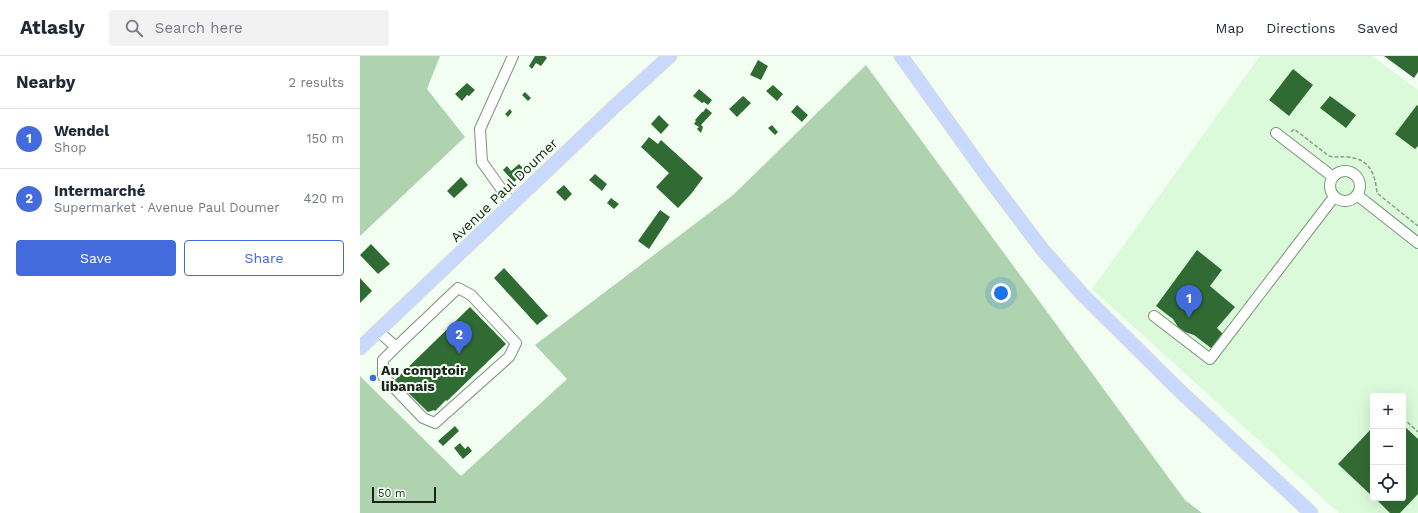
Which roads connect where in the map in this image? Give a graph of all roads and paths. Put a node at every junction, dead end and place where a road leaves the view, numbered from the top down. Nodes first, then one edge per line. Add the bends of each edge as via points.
1 (513, 56) edge
2 (670, 56) edge
3 (901, 56) edge
4 (1280, 136) joint
5 (1333, 177) junction
6 (1357, 195) junction
7 (1334, 197) junction
8 (512, 204) junction
9 (1418, 226) edge
10 (1418, 242) edge
11 (1154, 316) dead end
12 (378, 331) junction
13 (396, 347) junction
14 (360, 348) edge
15 (1406, 421) edge
16 (1418, 432) edge
17 (1311, 513) edge

1 - 8 street via 480,129 482,162
2 - 8 main road, Avenue Paul Doumer
3 - 17 main road via 1042,249 1082,294 1181,392
4 - 5 street
4 - 9 path via 1294,130 1329,156 1349,157 1364,162 1375,177 1377,193
5 - 6 street via 1340,172 1348,172 1355,176 1360,188
5 - 7 street via 1330,190
6 - 7 street via 1346,201
6 - 10 street
7 - 11 street via 1210,359
8 - 12 main road, Avenue Paul Doumer
12 - 13 street
12 - 14 main road, Avenue Paul Doumer
13 - 13 street via 383,360 383,376 423,418 435,423 509,357 516,343 471,295 458,288
15 - 16 path

